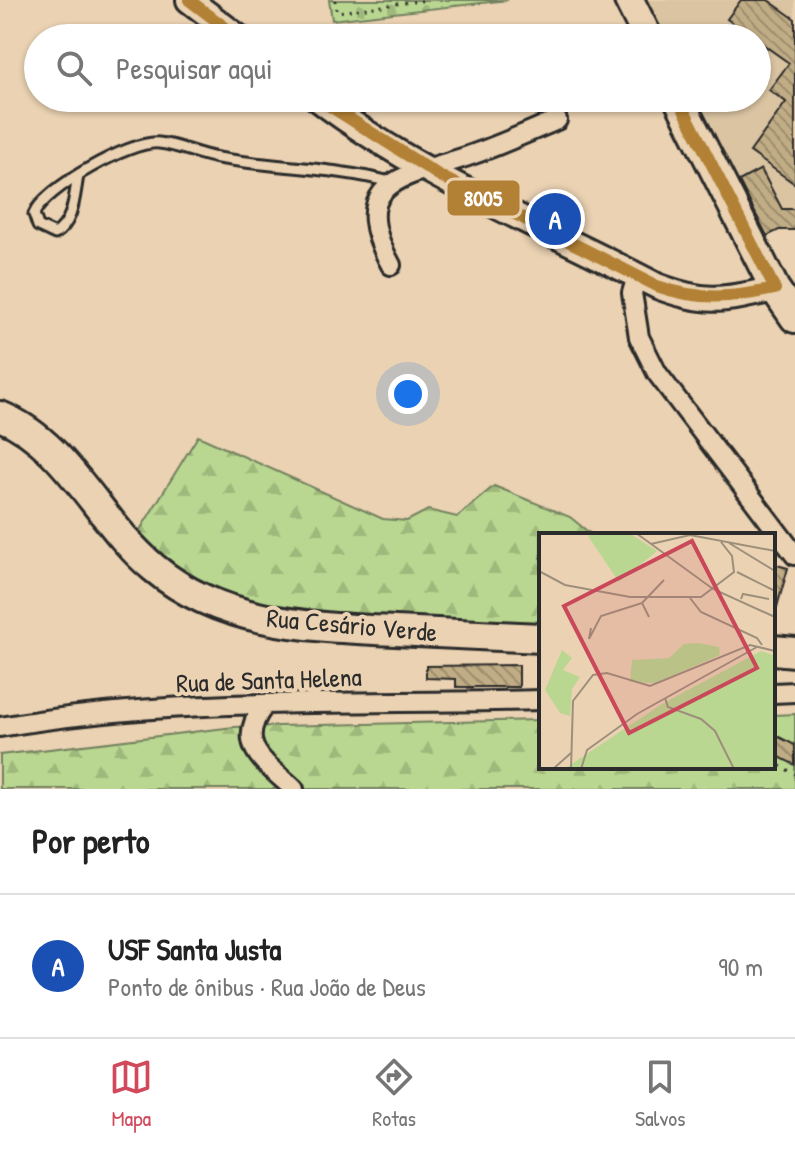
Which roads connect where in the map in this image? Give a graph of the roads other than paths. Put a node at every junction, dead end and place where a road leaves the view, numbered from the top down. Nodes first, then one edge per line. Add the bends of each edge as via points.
1 (189, 0) edge
2 (629, 0) edge
3 (221, 24) edge
4 (641, 24) edge
5 (335, 112) edge
6 (686, 112) edge
7 (557, 120) dead end
8 (424, 168) junction
9 (78, 176) junction
10 (390, 182) junction
11 (391, 265) dead end
12 (637, 276) junction
13 (785, 287) edge
14 (795, 318) edge
15 (0, 416) edge
16 (795, 555) edge
17 (539, 638) edge
18 (775, 650) edge
19 (795, 652) edge
20 (795, 692) edge
21 (775, 693) edge
22 (539, 700) edge
23 (263, 707) junction
24 (0, 727) edge
25 (294, 789) edge

1 - 3 street
2 - 4 main road
5 - 8 street
6 - 13 main road
7 - 8 street
8 - 10 street
8 - 12 street
9 - 9 lane via 38,203 38,226 55,234 63,229
9 - 10 lane via 134,146 157,142 217,158 346,171
10 - 11 street via 376,213 381,246
12 - 13 street via 696,300
12 - 16 street via 632,293 639,337 657,373
13 - 14 main road
15 - 17 main road, Rua Cesário Verde via 40,437 154,568 225,608 312,627
18 - 19 main road
20 - 21 street
22 - 23 street, Rua de Santa Helena
23 - 24 street, Rua de Santa Helena via 90,714
23 - 25 street via 251,729 251,742 258,756

